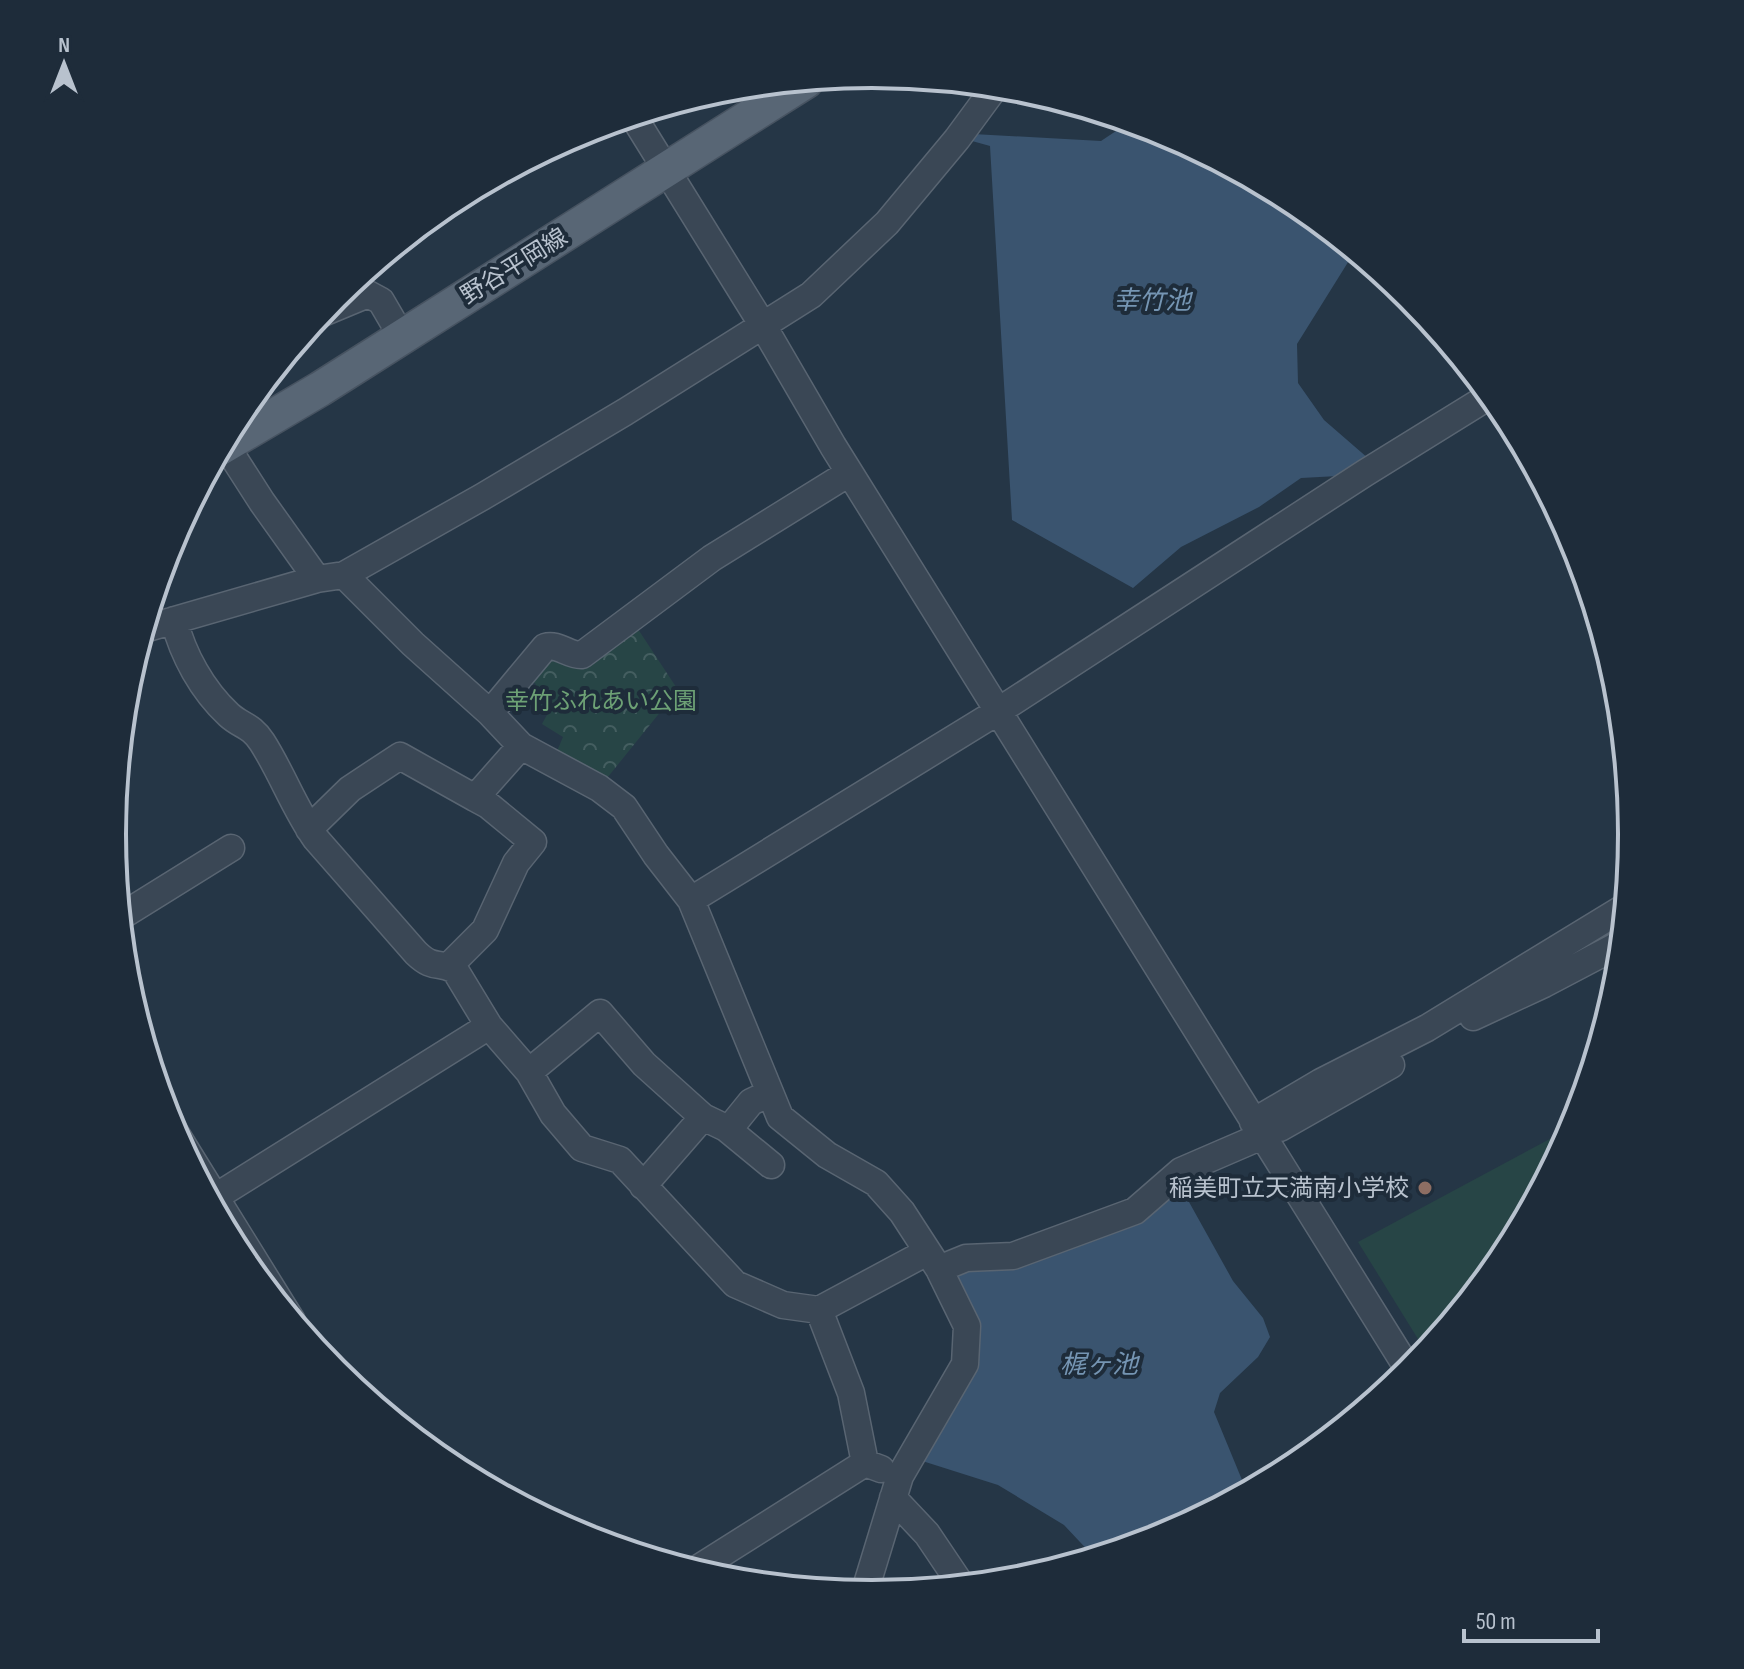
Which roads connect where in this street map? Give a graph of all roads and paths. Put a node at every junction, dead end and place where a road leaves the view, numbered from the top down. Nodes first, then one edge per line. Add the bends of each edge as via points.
1 (787, 93) edge
2 (988, 97) edge
3 (639, 126) edge
4 (664, 170) junction
5 (350, 302) edge
6 (762, 324) junction
7 (402, 337) junction
8 (1480, 402) edge
9 (241, 436) edge
10 (229, 456) edge
11 (849, 473) junction
12 (344, 575) junction
13 (317, 579) junction
14 (174, 620) junction
15 (156, 625) edge
16 (997, 712) junction
17 (490, 713) junction
18 (521, 746) junction
19 (475, 798) junction
20 (309, 829) junction
21 (231, 848) dead end
22 (691, 900) junction
23 (130, 911) edge
24 (1614, 914) edge
25 (1609, 950) edge
26 (449, 966) junction
27 (489, 1026) junction
28 (529, 1072) junction
29 (770, 1093) junction
30 (714, 1123) junction
31 (1265, 1129) junction
32 (771, 1165) dead end
33 (643, 1186) junction
34 (219, 1195) edge
35 (933, 1260) junction
36 (819, 1310) junction
37 (1402, 1359) edge
38 (865, 1463) junction
39 (896, 1487) junction
40 (707, 1563) edge
41 (955, 1576) edge
42 (868, 1581) edge

1 - 4 main road, 野谷平岡線
2 - 6 street via 887,223 811,295
3 - 4 street
4 - 6 street
4 - 7 main road, 野谷平岡線
5 - 7 street via 368,294 381,301
6 - 11 street
6 - 12 street via 599,427
7 - 9 main road, 野谷平岡線
8 - 16 street
10 - 13 street
11 - 16 street
11 - 17 street via 712,558 582,655 545,647
12 - 13 street
12 - 17 street
13 - 14 street
14 - 15 street
14 - 20 street via 199,678 231,718 248,725 262,742
16 - 22 street
16 - 31 street
17 - 18 street
18 - 19 street
18 - 22 street via 624,807
19 - 20 street via 400,756 350,789
19 - 26 street via 533,842 516,863 485,930
20 - 26 street via 416,953 429,965
21 - 23 street
22 - 29 street
24 - 31 street via 1427,1028 1321,1082
25 - 31 street
26 - 27 street
27 - 28 street
27 - 34 street
28 - 30 street via 600,1013 644,1064
28 - 33 street via 553,1114 582,1148 620,1160
29 - 30 street via 751,1102 734,1123
29 - 35 street via 780,1117 827,1155 876,1183
30 - 32 street
30 - 33 street
31 - 35 street via 1181,1171 1135,1211 1013,1256
31 - 37 street
33 - 36 street via 735,1284 783,1305
35 - 36 street
35 - 39 street via 967,1326 965,1364
36 - 38 street via 851,1393
38 - 39 street
38 - 40 street
39 - 41 street
39 - 42 street

